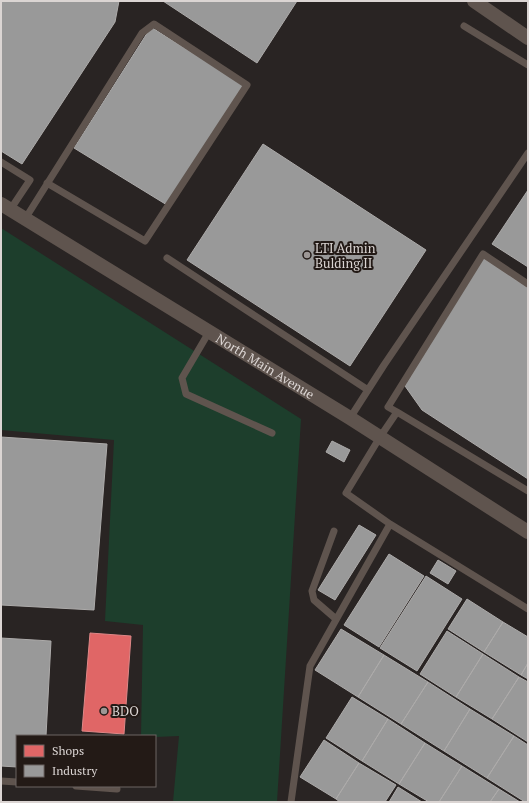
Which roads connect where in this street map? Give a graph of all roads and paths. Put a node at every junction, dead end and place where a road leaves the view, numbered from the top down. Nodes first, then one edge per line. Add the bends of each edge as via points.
1 (474, 1) edge
2 (464, 26) dead end
3 (528, 38) edge
4 (528, 65) edge
5 (528, 153) edge
6 (1, 162) edge
7 (47, 183) junction
8 (6, 207) edge
9 (25, 219) junction
10 (167, 258) dead end
11 (528, 284) edge
12 (209, 332) junction
13 (368, 390) junction
14 (397, 412) junction
15 (350, 418) junction
16 (272, 433) dead end
17 (380, 437) junction
18 (528, 491) edge
19 (390, 524) junction
20 (334, 532) dead end
21 (528, 532) edge
22 (528, 609) edge
23 (336, 619) junction
24 (1, 781) edge
25 (16, 782) edge
26 (96, 787) edge
27 (117, 788) dead end
28 (291, 802) edge

1 - 3 street
2 - 4 lane
5 - 13 lane
6 - 8 lane via 30,180
7 - 7 lane via 145,241 247,85 154,24 142,33
7 - 9 lane
8 - 9 street, North Main Avenue
9 - 12 street, North Main Avenue
10 - 13 lane
11 - 14 lane via 483,254 388,407
12 - 15 street, North Main Avenue
12 - 16 lane via 182,378 186,394
13 - 15 lane
14 - 17 lane
14 - 18 lane
15 - 17 street, North Main Avenue
17 - 19 lane via 346,493
17 - 21 street, North Main Avenue
19 - 22 lane
19 - 23 lane
20 - 23 lane via 312,591 314,600
23 - 28 lane via 310,666
24 - 25 lane
26 - 27 lane

